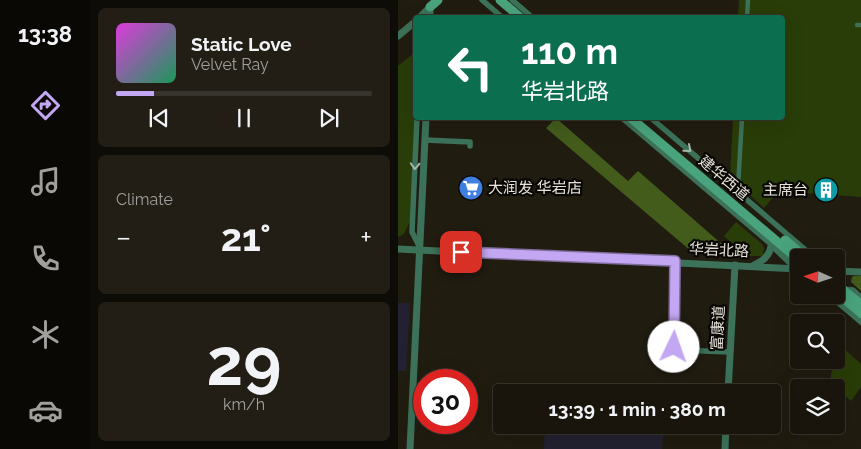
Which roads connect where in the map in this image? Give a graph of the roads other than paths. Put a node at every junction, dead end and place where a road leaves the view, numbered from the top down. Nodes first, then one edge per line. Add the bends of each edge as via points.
1 (438, 0) edge
2 (482, 0) edge
3 (492, 0) edge
4 (500, 0) edge
5 (512, 0) edge
6 (748, 0) edge
7 (430, 4) edge
8 (421, 15) edge
9 (500, 15) edge
10 (510, 15) edge
11 (518, 15) edge
12 (530, 15) edge
13 (747, 15) edge
14 (413, 24) edge
15 (398, 36) edge
16 (417, 120) edge
17 (426, 120) edge
18 (624, 120) edge
19 (633, 120) edge
20 (642, 120) edge
21 (653, 120) edge
22 (742, 120) edge
23 (425, 140) junction
24 (470, 146) dead end
25 (738, 187) dead end
26 (772, 241) junction
27 (398, 248) edge
28 (795, 249) edge
29 (805, 249) edge
30 (420, 250) junction
31 (790, 258) edge
32 (675, 261) junction
33 (735, 264) junction
34 (754, 266) junction
35 (790, 267) edge
36 (846, 271) edge
37 (862, 272) edge
38 (846, 290) edge
39 (846, 294) edge
40 (846, 297) edge
41 (862, 298) edge
42 (840, 304) edge
43 (862, 305) edge
44 (862, 314) edge
45 (862, 323) edge
46 (730, 352) junction
47 (728, 384) edge
48 (726, 434) edge
49 (410, 449) edge
50 (725, 449) edge

1 - 7 main road
2 - 9 street
3 - 10 main road
4 - 11 main road
5 - 12 street
6 - 13 street
7 - 8 street
14 - 15 street
16 -> 30 street via 412,232
17 - 23 street
18 - 26 street
19 - 26 main road, 建华西道
20 - 28 main road, 建华西道
21 -> 29 street
22 - 25 street
23 - 24 street via 470,142
23 - 30 street
26 - 31 main road, 建华西道
26 - 34 street via 764,261
27 - 30 street, 华岩北路
30 - 32 street, 华岩北路
30 - 49 street
32 - 33 street, 华岩北路
32 - 46 street via 674,347 678,350
33 - 34 street, 华岩北路
33 - 46 street, 富康道
34 - 35 street, 华岩北路
36 - 37 street
38 - 41 street via 853,290
39 - 43 main road
40 - 44 main road
42 - 45 street
46 - 47 street, 富康道
48 - 50 street

